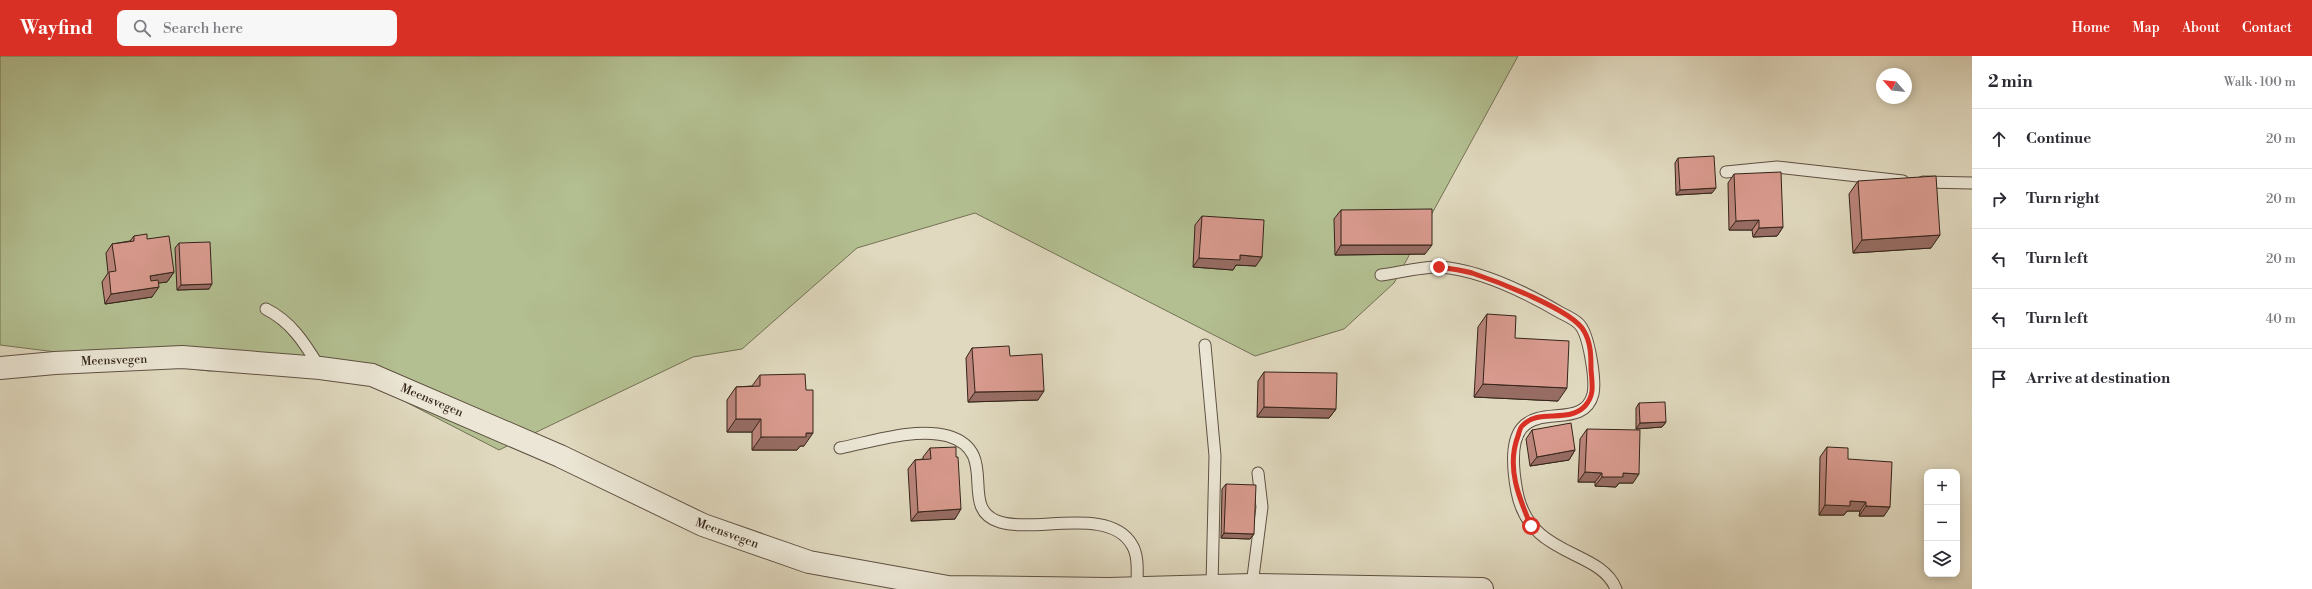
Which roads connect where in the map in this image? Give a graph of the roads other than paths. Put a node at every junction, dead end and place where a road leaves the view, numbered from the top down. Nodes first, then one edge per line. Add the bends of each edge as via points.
1 (1726, 172) dead end
2 (1972, 183) edge
3 (1381, 275) dead end
4 (266, 309) dead end
5 (1205, 345) dead end
6 (0, 368) edge
7 (320, 368) junction
8 (840, 448) dead end
9 (1258, 474) dead end
10 (1212, 585) junction
11 (1252, 585) junction
12 (1138, 587) junction
13 (1482, 589) edge
14 (1616, 589) edge

1 - 2 lane via 1777,167 1916,182
3 - 14 lane via 1439,267 1471,273 1535,298 1579,323 1590,347 1593,394 1578,412 1537,417 1522,425 1512,460 1518,494 1531,526 1551,543 1609,577
4 - 7 lane via 280,316 296,332
5 - 10 lane via 1215,456
6 - 7 street, Meensvegen via 182,357
7 - 12 street, Meensvegen via 372,375 560,456 703,525 809,562 948,586 1110,589
8 - 12 lane via 900,435 931,434 960,441 972,450 976,461 980,508 987,516 1000,522 1089,522 1110,528 1127,537 1133,546
9 - 11 lane via 1262,507
10 - 11 street, Meensvegen
10 - 12 street, Meensvegen
11 - 13 street, Meensvegen

